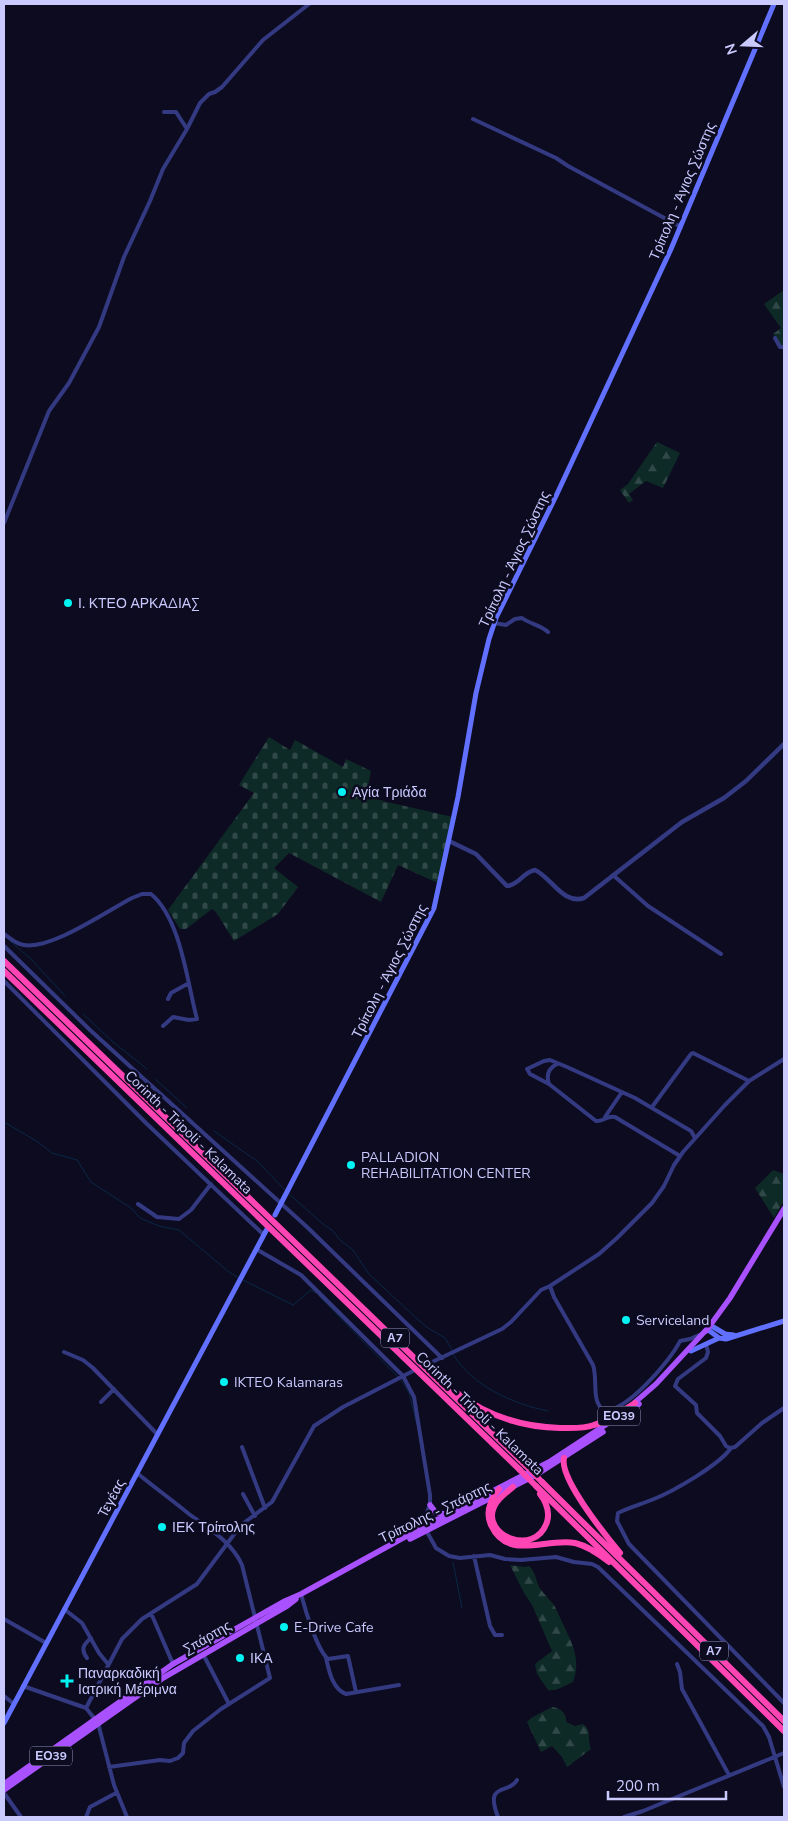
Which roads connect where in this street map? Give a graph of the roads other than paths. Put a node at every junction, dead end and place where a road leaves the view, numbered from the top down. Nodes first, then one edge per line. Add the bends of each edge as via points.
1 (309, 4) edge
2 (774, 4) edge
3 (164, 112) dead end
4 (473, 119) dead end
5 (187, 129) junction
6 (681, 227) junction
7 (775, 338) dead end
8 (784, 347) edge
9 (4, 523) edge
10 (494, 623) junction
11 (548, 632) dead end
12 (784, 744) edge
13 (449, 840) junction
14 (613, 875) junction
15 (4, 934) edge
16 (4, 946) edge
17 (721, 954) dead end
18 (4, 961) edge
19 (4, 971) edge
20 (4, 981) edge
21 (189, 982) junction
22 (168, 999) dead end
23 (163, 1026) dead end
24 (784, 1059) edge
25 (558, 1063) junction
26 (749, 1081) junction
27 (549, 1084) junction
28 (622, 1092) junction
29 (652, 1107) junction
30 (605, 1118) junction
31 (695, 1138) junction
32 (680, 1156) junction
33 (211, 1184) junction
34 (281, 1203) junction
35 (138, 1204) dead end
36 (784, 1209) edge
37 (274, 1215) dead end
38 (267, 1229) dead end
39 (264, 1235) junction
40 (256, 1249) junction
41 (550, 1286) junction
42 (784, 1321) edge
43 (708, 1327) junction
44 (718, 1330) junction
45 (700, 1334) junction
46 (737, 1335) junction
47 (719, 1338) junction
48 (686, 1340) junction
49 (706, 1344) junction
50 (690, 1349) junction
51 (64, 1352) dead end
52 (442, 1358) junction
53 (430, 1363) dead end
54 (413, 1371) dead end
55 (402, 1377) junction
56 (440, 1382) junction
57 (114, 1389) junction
58 (101, 1402) dead end
59 (635, 1403) junction
60 (784, 1408) edge
61 (158, 1434) junction
62 (242, 1447) dead end
63 (731, 1448) junction
64 (564, 1458) junction
65 (523, 1468) junction
66 (137, 1472) junction
67 (537, 1485) junction
68 (512, 1487) junction
69 (499, 1489) junction
70 (242, 1494) dead end
71 (492, 1497) junction
72 (430, 1505) junction
73 (265, 1508) junction
74 (451, 1513) junction
75 (255, 1516) junction
76 (424, 1529) junction
77 (227, 1544) junction
78 (372, 1556) joint
79 (474, 1556) junction
80 (626, 1574) junction
81 (643, 1581) junction
82 (302, 1594) junction
83 (64, 1609) junction
84 (151, 1613) junction
85 (4, 1619) edge
86 (256, 1621) junction
87 (502, 1635) dead end
88 (91, 1638) junction
89 (46, 1643) junction
90 (202, 1654) junction
91 (87, 1658) dead end
92 (326, 1658) junction
93 (108, 1664) junction
94 (173, 1664) junction
95 (677, 1664) dead end
96 (399, 1685) dead end
97 (24, 1686) junction
98 (356, 1692) junction
99 (4, 1696) edge
100 (784, 1703) edge
101 (14, 1704) junction
102 (230, 1704) junction
103 (86, 1708) junction
104 (96, 1721) junction
105 (784, 1721) edge
106 (4, 1722) edge
107 (784, 1731) edge
108 (784, 1753) edge
109 (775, 1757) junction
110 (109, 1767) junction
111 (729, 1775) junction
112 (516, 1780) dead end
113 (4, 1784) edge
114 (784, 1787) edge
115 (4, 1792) edge
116 (116, 1793) junction
117 (21, 1817) edge
118 (86, 1817) edge
119 (127, 1817) edge
120 (498, 1817) edge
121 (624, 1817) edge

1 - 5 street via 263,40 222,86 204,99 196,108
2 - 6 main road, Τρίπολη - Άγιος Σώστης
3 - 5 street via 176,112
4 - 6 street via 556,158
5 - 9 street via 163,169 124,257 99,328 69,383 49,411
6 - 10 main road, Τρίπολη - Άγιος Σώστης
7 - 8 street via 780,347
10 - 11 street via 506,625 522,618
10 - 13 main road, Τρίπολη - Άγιος Σώστης via 476,693
12 - 14 street via 724,798 682,822
13 - 14 street via 476,854 507,886 514,885 527,872 535,870 568,897 579,900
13 - 34 main road, Τρίπολη - Άγιος Σώστης via 435,905 428,922
14 - 17 street via 648,906
15 - 21 street via 22,945 42,943 66,934 132,898 149,893 175,931
16 - 34 street via 90,1030
18 - 56 highway, Corinth - Tripoli - Kalamata / Α7
19 - 65 highway, Corinth - Tripoli - Kalamata / Α7
20 - 33 street
21 - 22 street via 171,993
21 - 23 street via 197,1019 173,1017
24 - 26 street
25 - 27 street via 548,1072
25 - 27 street via 544,1060 527,1069
25 - 28 street
26 - 29 street via 693,1053
26 - 31 street
27 - 30 street via 596,1121
28 - 29 street
28 - 30 street
29 - 31 street via 691,1131
30 - 32 street via 620,1119
31 - 32 street
32 - 41 street via 658,1194 618,1238
33 - 35 street via 191,1210 179,1219 157,1217
33 - 39 street
34 - 37 main road, Τρίπολη - Άγιος Σώστης
34 - 52 street
36 - 43 main road, Τρίπολης - Σπάρτης / ΕΟ39 via 733,1293
38 - 39 main road
39 - 40 main road
40 - 55 street via 301,1275
40 - 61 main road, Τεγέας
41 - 48 street via 593,1365 596,1399 603,1410 612,1410 630,1399 666,1362 680,1341
41 - 52 street via 541,1290 505,1327
42 - 46 main road
43 - 44 main road
43 - 45 main road, Τρίπολης - Σπάρτης / ΕΟ39
43 - 47 main road
43 - 50 main road, Τρίπολης - Σπάρτης / ΕΟ39
44 - 46 main road
44 - 47 main road
45 - 48 street
45 - 50 main road, Τρίπολης - Σπάρτης / ΕΟ39
46 - 47 main road
47 - 49 main road
48 - 50 street
49 - 50 main road
49 - 63 street via 706,1358 678,1379 675,1386 696,1406 696,1413
50 - 59 main road, Τρίπολης - Σπάρτης / ΕΟ39
50 - 64 main road, Τρίπολης - Σπάρτης / ΕΟ39 via 671,1373 634,1408
51 - 57 street via 83,1360
52 - 53 street
54 - 55 street
55 - 72 street via 414,1397
55 - 73 street via 317,1423 272,1502
56 - 59 highway via 483,1411 510,1422 535,1427 587,1427 610,1419
56 - 65 highway, Corinth - Tripoli - Kalamata / Α7
57 - 58 street
57 - 61 street
59 - 69 main road, Τρίπολης - Σπάρτης / ΕΟ39 via 579,1443
60 - 63 street
61 - 66 main road, Τεγέας
62 - 73 street
63 - 100 street via 718,1462 690,1479 656,1498 618,1513 617,1521 628,1544
64 - 68 main road, Τρίπολης - Σπάρτης / ΕΟ39
64 - 81 highway via 563,1467 575,1490 603,1532
65 - 67 highway, Corinth - Tripoli - Kalamata / Α7, bridge
65 - 67 highway, Corinth - Tripoli - Kalamata / Α7, bridge
66 - 77 street
66 - 83 main road, Τεγέας
67 - 68 highway via 548,1518 538,1535 519,1541 500,1531 492,1513 495,1504
67 - 80 highway, Corinth - Tripoli - Kalamata / Α7
67 - 81 highway, Corinth - Tripoli - Kalamata / Α7
68 - 71 main road, Τρίπολης - Σπάρτης / ΕΟ39
69 - 71 highway
69 - 74 main road, Τρίπολης - Σπάρτης / ΕΟ39
70 - 75 street
71 - 76 main road, Τρίπολης - Σπάρτης / ΕΟ39
71 - 80 highway via 489,1521 504,1541 524,1547 551,1542 575,1543 596,1552
72 - 74 main road via 436,1513
72 - 76 street via 422,1521
73 - 75 street
74 - 76 main road, Τρίπολης - Σπάρτης / ΕΟ39
75 - 77 street via 241,1526
76 - 78 main road, Τρίπολης - Σπάρτης / ΕΟ39
76 - 79 street via 444,1554 460,1558
77 - 84 street via 196,1584
77 - 86 street via 242,1565
78 - 82 main road, Σπάρτης / ΕΟ39
79 - 87 street via 490,1626 495,1635
79 - 109 street via 521,1560 556,1557 598,1567 763,1726 770,1737
80 - 107 highway, Corinth - Tripoli - Kalamata / Α7
81 - 105 highway, Corinth - Tripoli - Kalamata / Α7
82 - 86 main road, Σπάρτης / ΕΟ39 via 287,1606
82 - 92 street via 315,1636
83 - 88 street via 82,1623
83 - 89 main road, Τεγέας
84 - 93 street via 122,1639
84 - 94 street
85 - 89 street
86 - 90 main road, Σπάρτης / ΕΟ39
86 - 94 main road, Σπάρτης / ΕΟ39
86 - 102 street via 270,1678
88 - 91 street via 83,1648
88 - 93 street
89 - 97 main road, Τεγέας
90 - 102 street
90 - 104 main road, Σπάρτης / ΕΟ39
92 - 98 street via 333,1681 341,1692
92 - 98 street via 348,1656
93 - 103 street
94 - 104 main road, Σπάρτης / ΕΟ39
95 - 111 street via 682,1690
96 - 98 street
97 - 101 main road, Τεγέας
97 - 103 street
99 - 101 street
101 - 106 main road, Τεγέας
102 - 110 street via 193,1731 178,1758
103 - 104 street
104 - 110 street
104 - 113 main road, Σπάρτης / ΕΟ39
104 - 115 main road, Σπάρτης / ΕΟ39
108 - 109 street
109 - 111 street
109 - 114 street
110 - 116 street
111 - 121 street
112 - 120 street via 496,1793 494,1805
115 - 117 street
116 - 118 street via 90,1807
116 - 119 street

